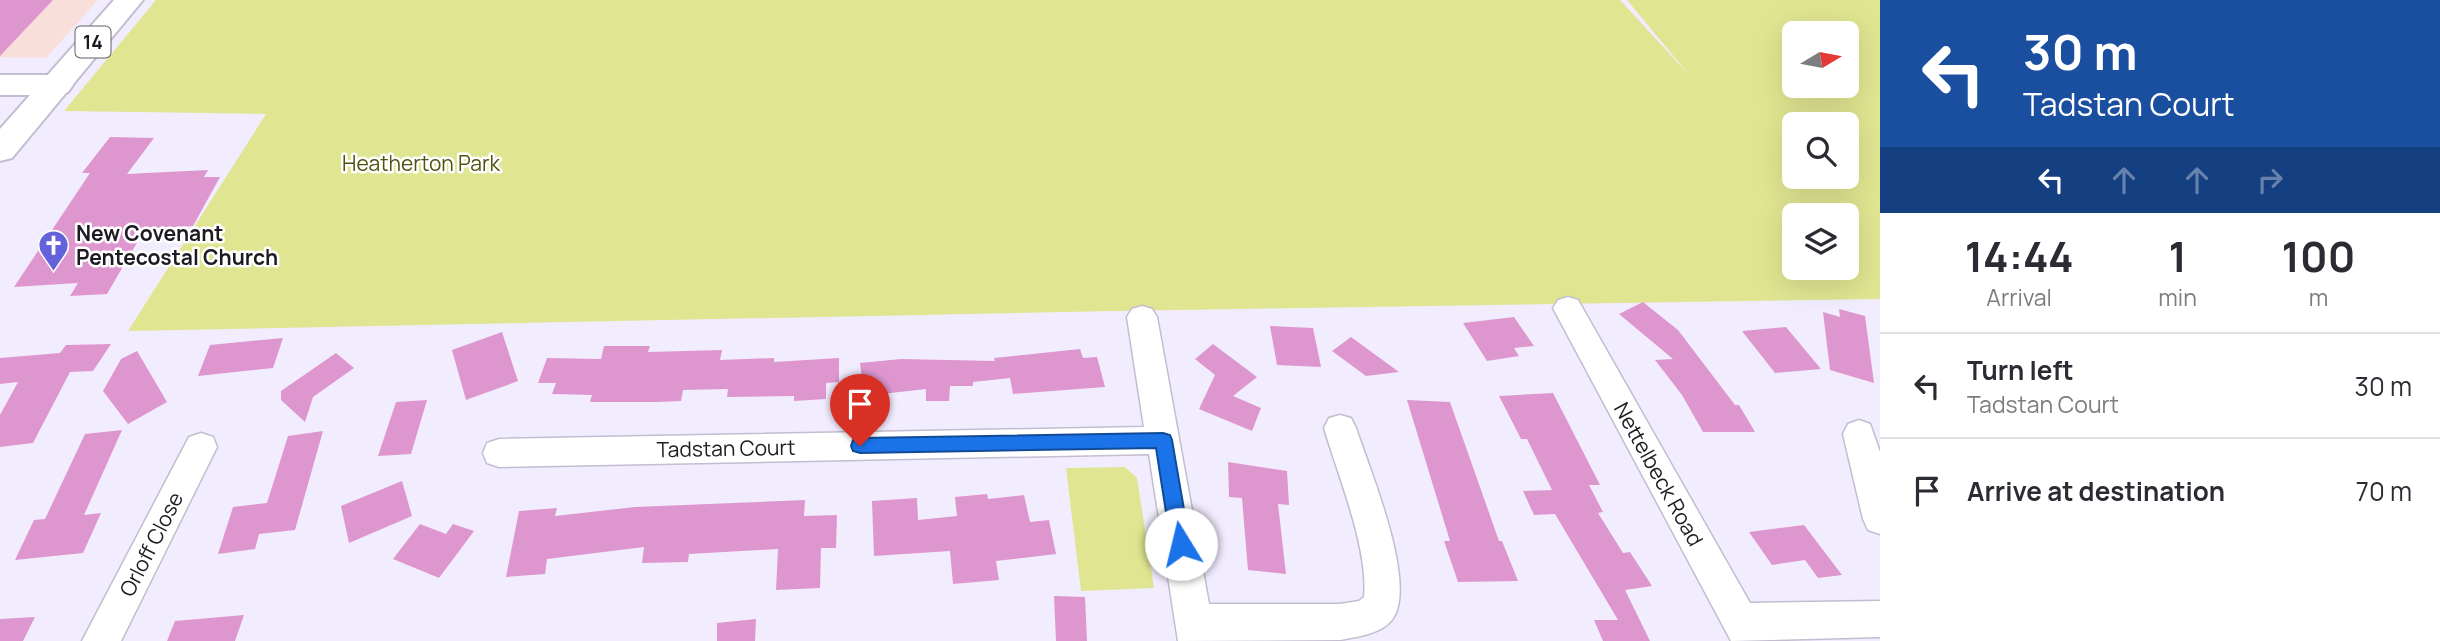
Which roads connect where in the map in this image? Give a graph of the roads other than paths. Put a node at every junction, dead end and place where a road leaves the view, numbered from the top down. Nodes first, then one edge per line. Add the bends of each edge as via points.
1 (129, 0) edge
2 (0, 85) edge
3 (57, 85) junction
4 (0, 150) edge
5 (1568, 308) dead end
6 (1142, 317) dead end
7 (1340, 428) dead end
8 (1859, 434) dead end
9 (1163, 440) junction
10 (201, 447) dead end
11 (499, 453) dead end
12 (1880, 519) edge
13 (1880, 618) edge
14 (1746, 631) edge
15 (1195, 632) edge
16 (101, 641) edge

1 - 3 main road, 14
2 - 3 main road
3 - 4 main road, 14
5 - 14 street, Nettelbeck Road
6 - 9 street
7 - 15 street via 1382,569 1378,608 1357,620
8 - 12 street
9 - 11 street, Tadstan Court
9 - 15 street
10 - 16 street, Orloff Close
13 - 14 street

